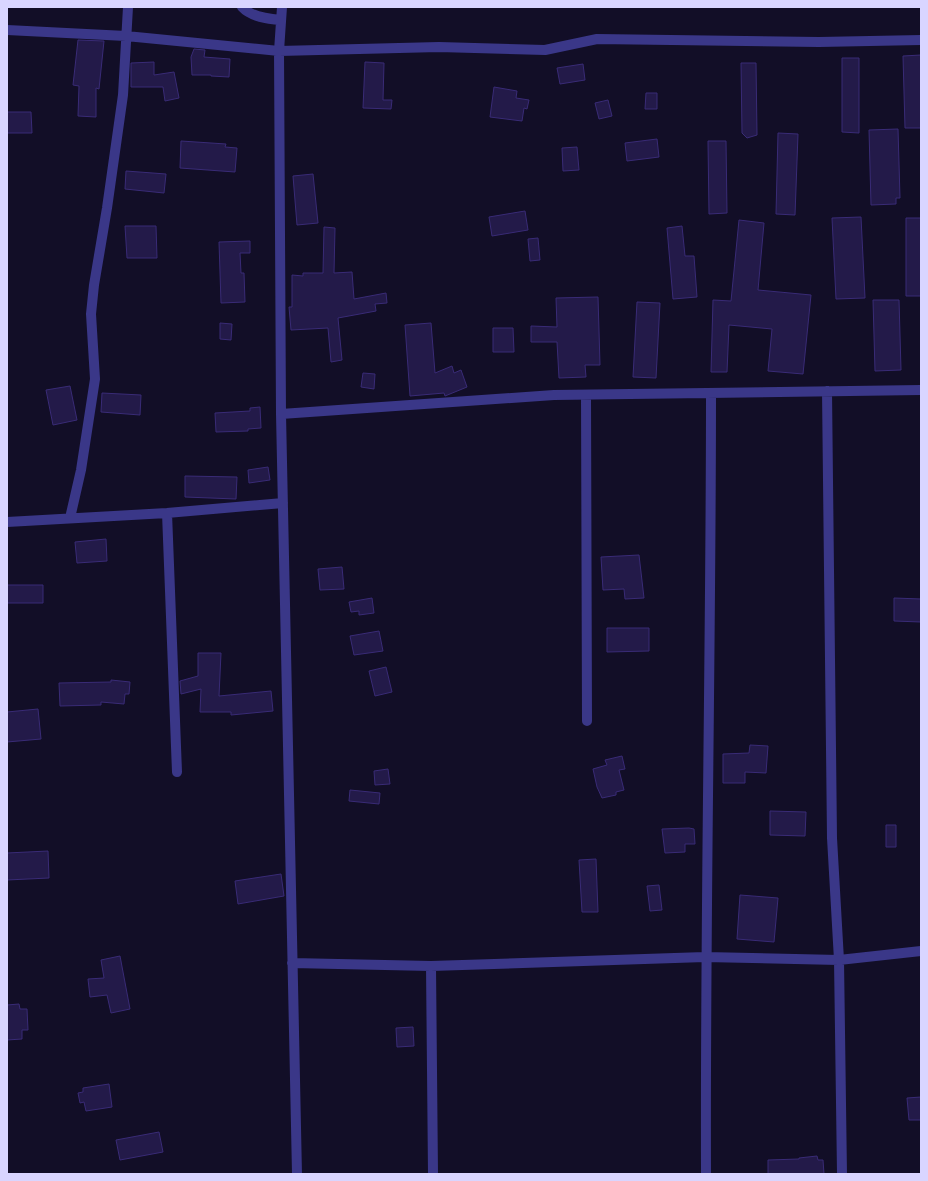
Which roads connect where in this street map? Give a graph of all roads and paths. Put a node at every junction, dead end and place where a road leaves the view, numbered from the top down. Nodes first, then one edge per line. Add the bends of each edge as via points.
1 (128, 7) edge
2 (242, 7) edge
3 (282, 7) edge
4 (281, 20) junction
5 (7, 30) edge
6 (126, 36) junction
7 (921, 40) edge
8 (279, 51) junction
9 (921, 390) edge
10 (827, 391) junction
11 (712, 393) junction
12 (586, 395) junction
13 (280, 414) junction
14 (283, 503) junction
15 (167, 513) junction
16 (70, 518) junction
17 (7, 522) edge
18 (587, 721) dead end
19 (177, 772) dead end
20 (921, 951) edge
21 (705, 957) junction
22 (839, 960) junction
23 (292, 963) junction
24 (431, 966) junction
25 (297, 1174) edge
26 (433, 1174) edge
27 (706, 1174) edge
28 (842, 1174) edge

1 - 6 street
2 - 4 street via 264,19
3 - 4 street
4 - 8 street
5 - 6 street
6 - 8 street
6 - 16 street via 123,94 91,314 95,379 81,470
7 - 8 street via 819,42 598,39 546,50 438,47
8 - 13 street
9 - 10 street
10 - 11 street
10 - 22 street via 832,838
11 - 12 street
11 - 21 street
12 - 13 street
12 - 18 street
13 - 14 street
14 - 15 street
14 - 23 street
15 - 16 street
15 - 19 street
16 - 17 street
20 - 22 street
21 - 22 street
21 - 24 street
21 - 27 street
22 - 28 street
23 - 24 street
23 - 25 street
24 - 26 street

